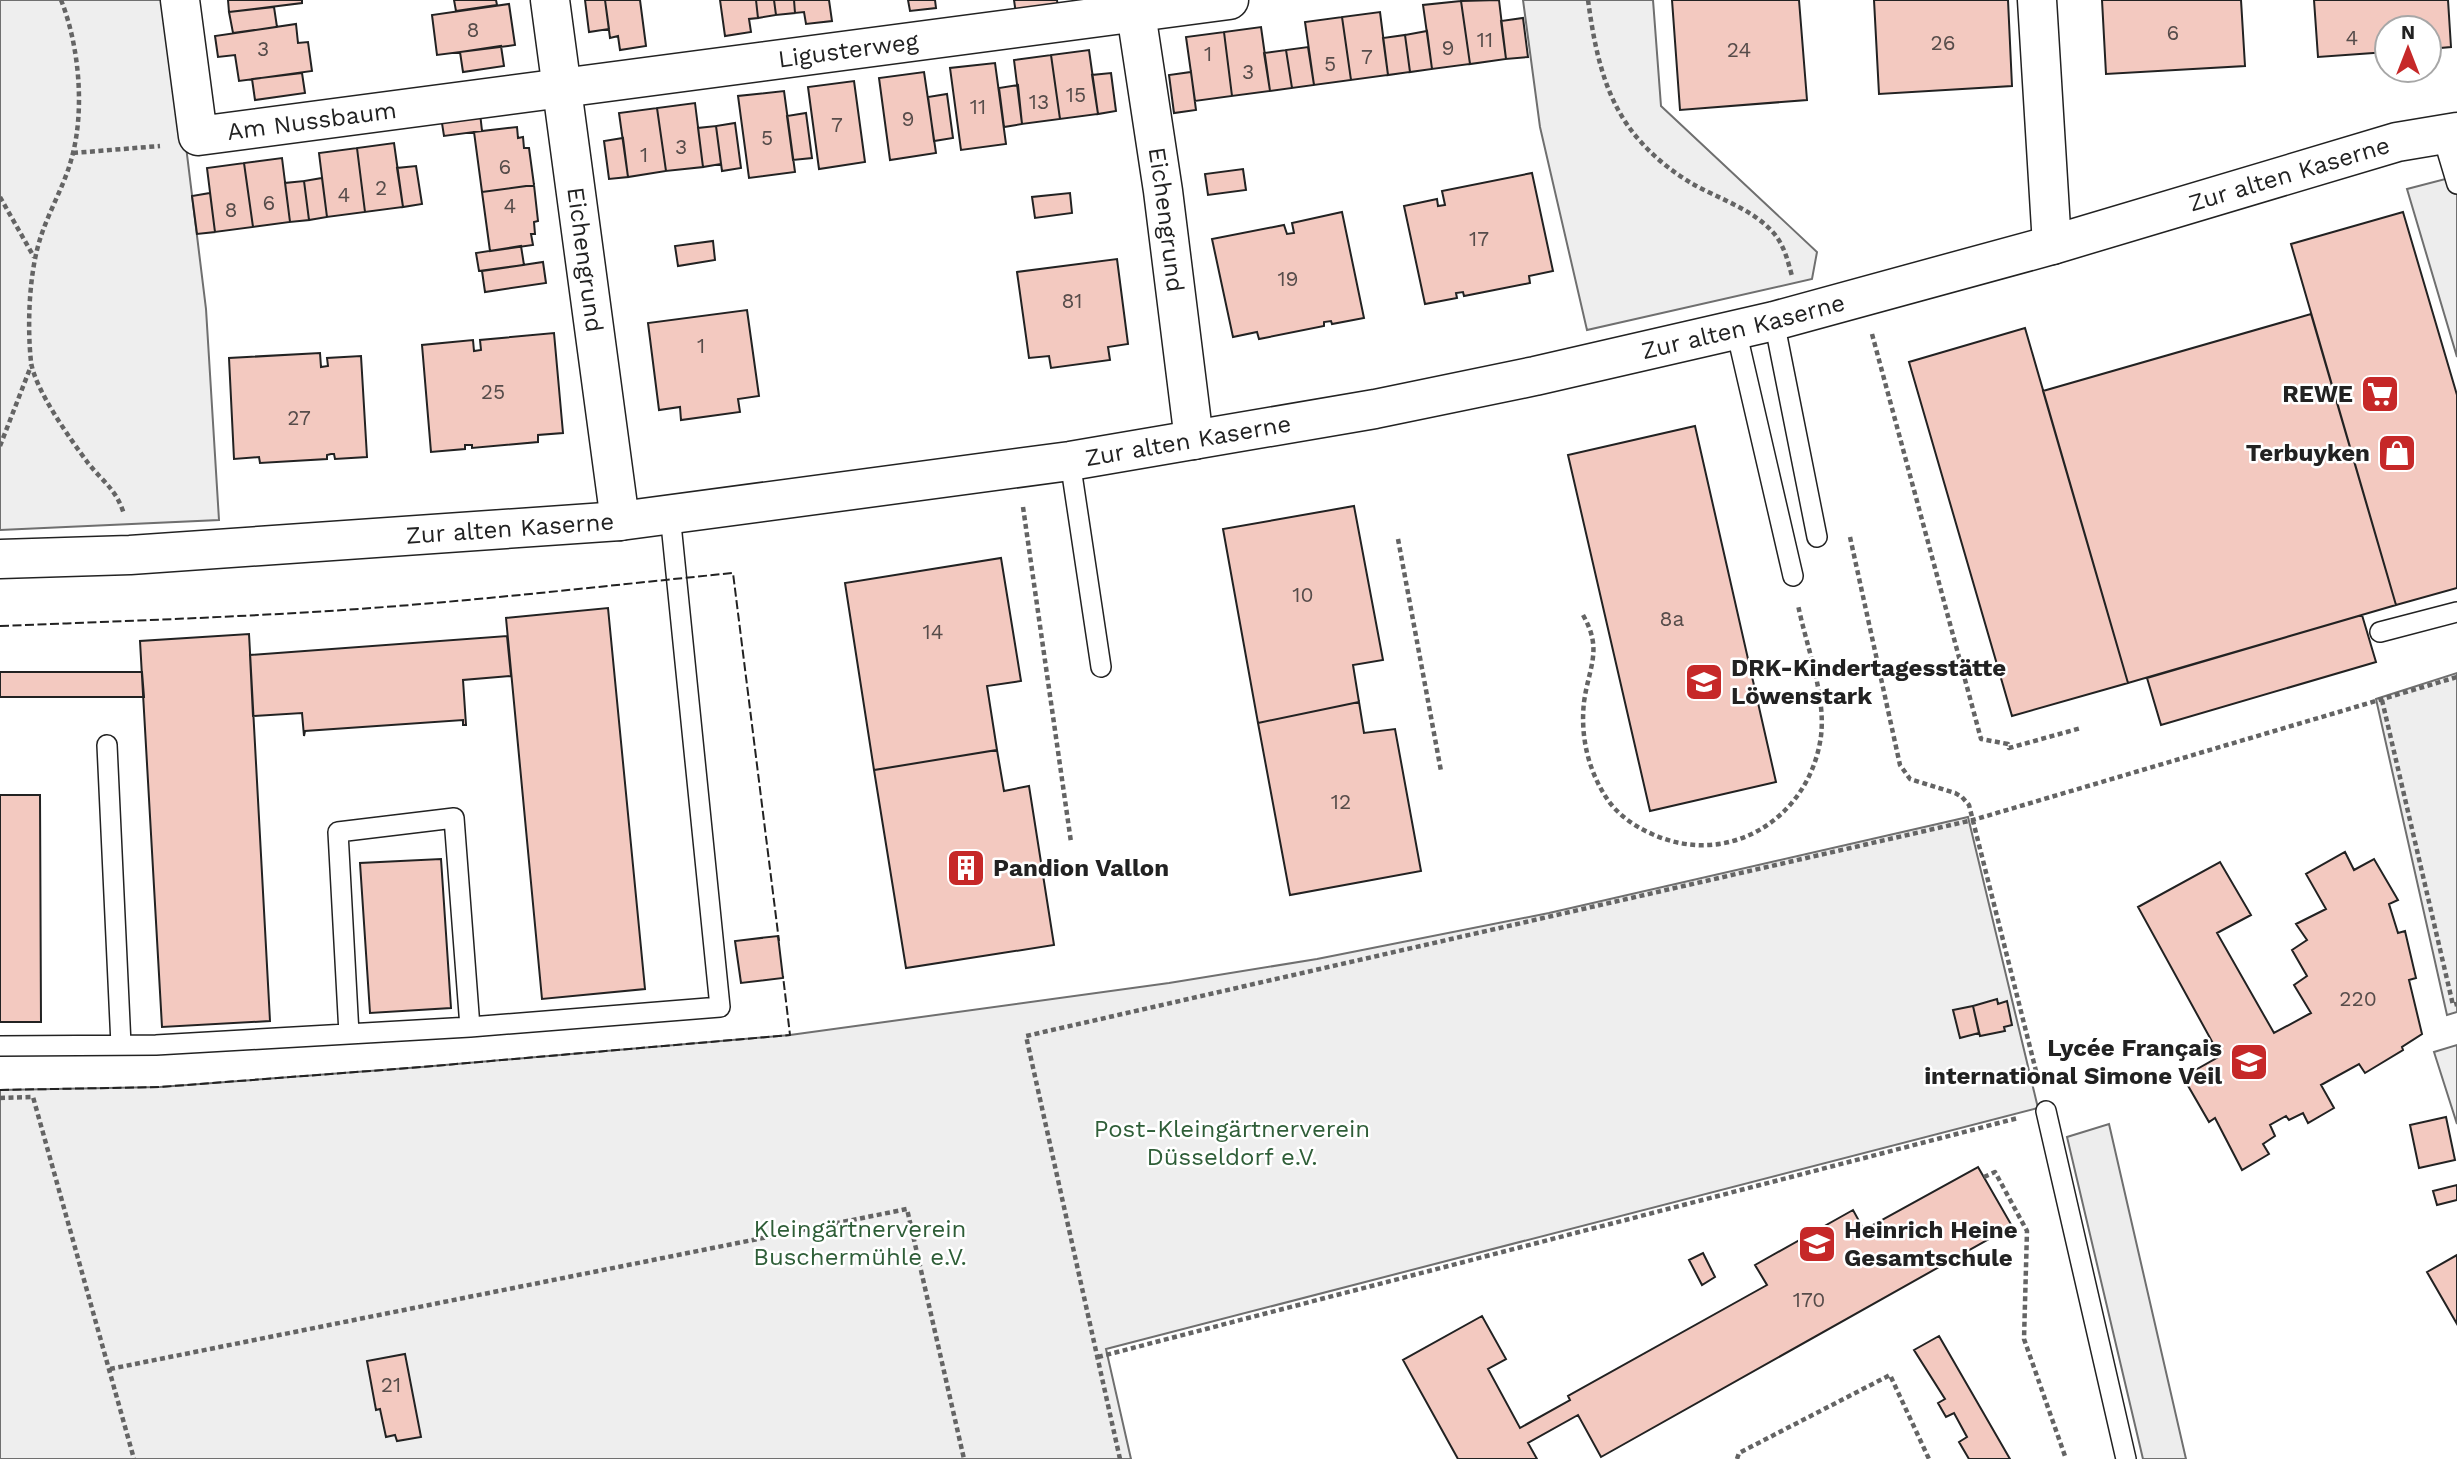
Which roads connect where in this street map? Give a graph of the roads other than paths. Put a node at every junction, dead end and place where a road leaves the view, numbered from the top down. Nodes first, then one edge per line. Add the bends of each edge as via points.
1 (180, 0) edge
2 (550, 0) edge
3 (1228, 0) edge
4 (2037, 0) edge
5 (1135, 7) edge
6 (561, 88) junction
7 (2450, 133) edge
8 (2457, 184) edge
9 (2052, 245) junction
10 (1787, 317) junction
11 (1736, 330) junction
12 (1194, 440) junction
13 (1070, 461) junction
14 (670, 514) junction
15 (620, 521) junction
16 (1817, 537) dead end
17 (0, 559) edge
18 (1793, 576) road end
19 (2457, 612) edge
20 (2379, 632) dead end
21 (1101, 667) dead end
22 (107, 745) dead end
23 (470, 1027) junction
24 (349, 1034) junction
25 (121, 1045) junction
26 (0, 1046) edge
27 (2046, 1111) road end
28 (2126, 1459) edge

1 - 6 street, Am Nussbaum via 198,136
2 - 6 street, Eichengrund
3 - 5 street, Ligusterweg
4 - 9 street
5 - 6 street, Ligusterweg
5 - 12 street, Eichengrund
6 - 15 street, Eichengrund
7 - 8 lane
7 - 9 street, Zur alten Kaserne via 2397,142
9 - 10 street, Zur alten Kaserne
10 - 11 street, Zur alten Kaserne
10 - 16 lane
11 - 12 street, Zur alten Kaserne via 1388,406
11 - 18 lane
12 - 13 street, Zur alten Kaserne
13 - 14 street, Zur alten Kaserne
13 - 21 lane
14 - 15 street, Zur alten Kaserne
14 - 23 lane via 720,1007
15 - 17 street, Zur alten Kaserne via 130,555
19 - 20 lane
22 - 25 lane
23 - 24 lane
23 - 24 lane via 454,818 338,832
24 - 25 lane
25 - 26 lane
27 - 28 lane

